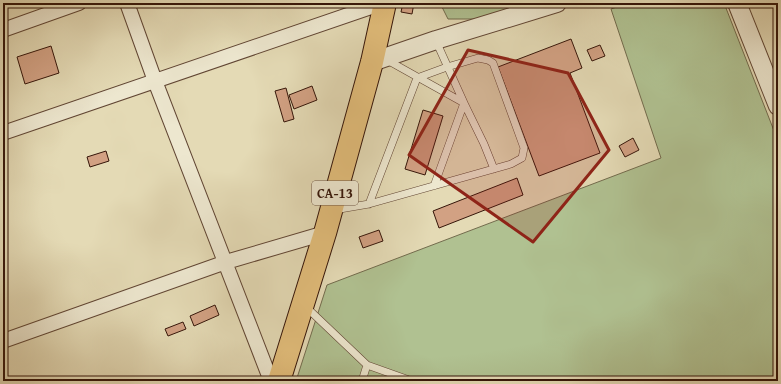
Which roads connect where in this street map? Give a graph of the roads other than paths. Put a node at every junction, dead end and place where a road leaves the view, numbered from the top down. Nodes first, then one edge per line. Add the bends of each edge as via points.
1 (79, 3) edge
2 (127, 3) edge
3 (384, 3) edge
4 (557, 3) edge
5 (737, 3) edge
6 (3, 30) edge
7 (436, 40) junction
8 (377, 60) junction
9 (447, 67) junction
10 (417, 78) junction
11 (155, 81) junction
12 (464, 103) junction
13 (778, 106) edge
14 (3, 133) edge
15 (494, 169) junction
16 (434, 186) junction
17 (369, 204) junction
18 (331, 210) junction
19 (325, 233) junction
20 (226, 262) junction
21 (304, 304) junction
22 (3, 341) edge
23 (367, 365) junction
24 (271, 381) edge
25 (279, 381) edge
26 (362, 381) edge
27 (412, 381) edge

1 - 6 street
2 - 11 street
3 - 8 main road, CA-13
3 - 11 street
4 - 7 street
5 - 13 street
7 - 8 street
7 - 9 lane
8 - 10 lane
8 - 18 main road, CA-13
9 - 10 lane
9 - 12 lane
9 - 15 lane via 478,58 493,63 524,148 522,158
10 - 12 lane
10 - 17 lane
11 - 14 street
11 - 20 street
12 - 15 lane
12 - 16 lane
15 - 16 lane
16 - 17 lane
17 - 18 lane
18 - 19 main road, CA-13
19 - 20 street
19 - 21 main road, CA-13
20 - 22 street
20 - 24 street
21 - 23 lane
21 - 25 main road, CA-13
23 - 26 lane
23 - 27 lane

